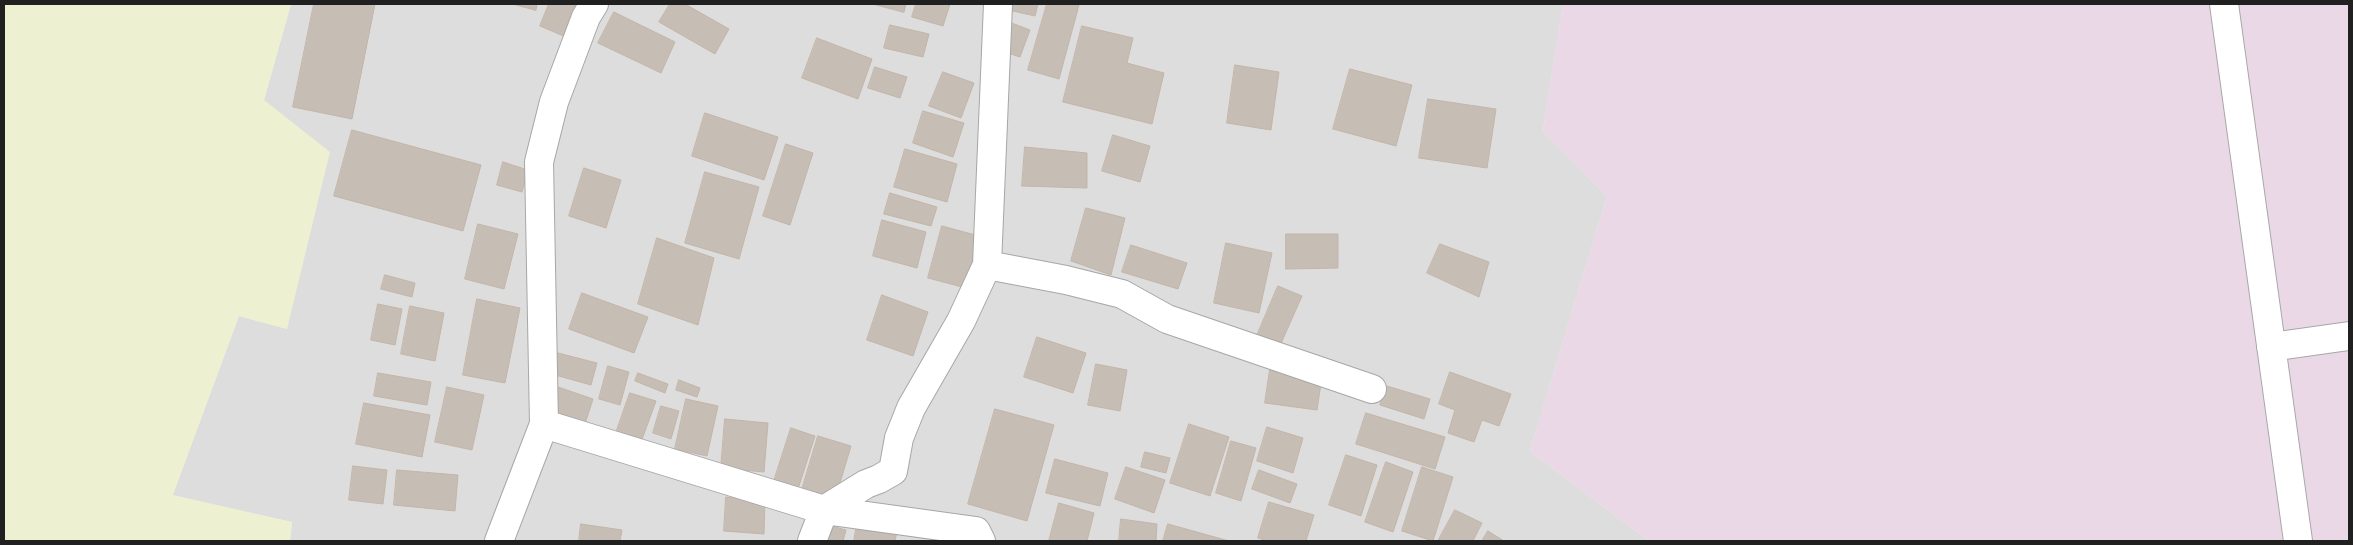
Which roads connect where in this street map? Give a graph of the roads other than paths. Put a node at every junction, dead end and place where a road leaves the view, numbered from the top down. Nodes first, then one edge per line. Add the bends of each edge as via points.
1 (594, 4) edge
2 (998, 4) edge
3 (2224, 4) edge
4 (987, 265) junction
5 (2349, 336) edge
6 (2271, 347) junction
7 (1372, 389) dead end
8 (544, 424) junction
9 (824, 510) junction
10 (499, 541) edge
11 (812, 541) edge
12 (981, 541) edge
13 (2298, 541) edge

1 - 8 street via 554,102 539,162
2 - 4 street
3 - 6 street
4 - 7 street via 1122,294 1167,319
4 - 9 street via 961,321 911,408 899,438 893,471
5 - 6 street
6 - 13 street
8 - 9 street
8 - 10 street
9 - 11 street
9 - 12 street via 976,531

